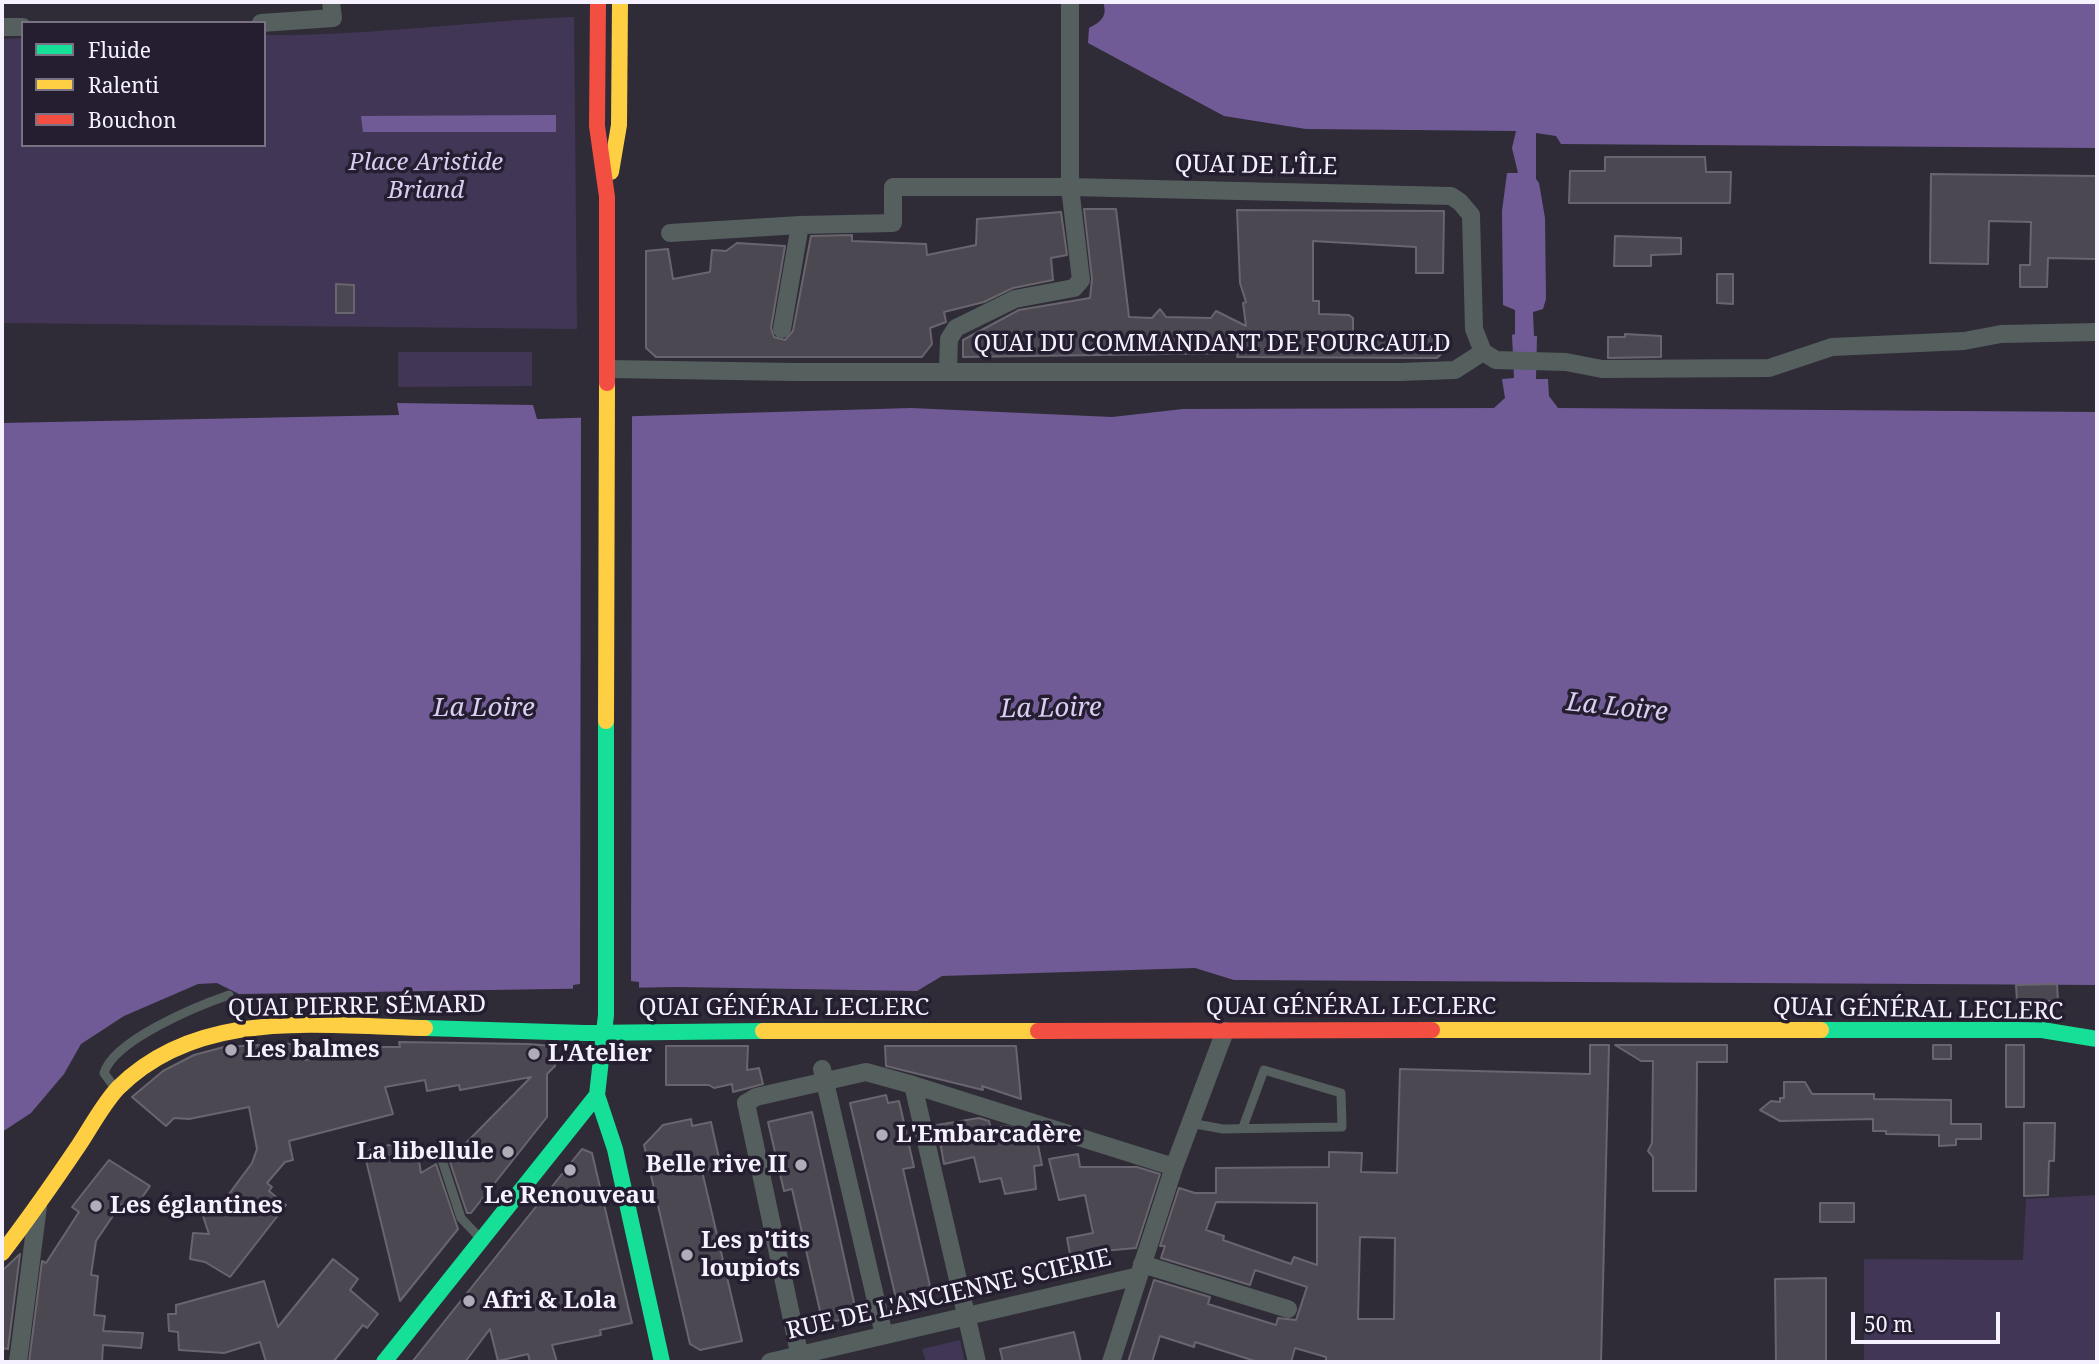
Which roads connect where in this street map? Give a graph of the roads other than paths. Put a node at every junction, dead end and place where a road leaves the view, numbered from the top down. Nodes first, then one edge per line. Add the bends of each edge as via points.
1 (598, 2) edge
2 (620, 2) edge
3 (1070, 2) edge
4 (332, 10) edge
5 (266, 22) edge
6 (2, 27) edge
7 (21, 27) edge
8 (1070, 187) junction
9 (607, 197) junction
10 (800, 225) junction
11 (670, 233) dead end
12 (782, 328) dead end
13 (2097, 332) edge
14 (1483, 352) junction
15 (608, 369) junction
16 (948, 370) junction
17 (229, 995) dead end
18 (605, 1023) junction
19 (1225, 1031) junction
20 (2097, 1039) edge
21 (823, 1075) junction
22 (913, 1086) junction
23 (116, 1090) junction
24 (597, 1096) junction
25 (1190, 1123) junction
26 (1243, 1127) junction
27 (569, 1129) junction
28 (610, 1133) junction
29 (442, 1160) dead end
30 (1174, 1167) junction
31 (38, 1206) junction
32 (481, 1239) junction
33 (2, 1253) edge
34 (1140, 1270) junction
35 (1288, 1309) dead end
36 (967, 1317) junction
37 (884, 1335) junction
38 (800, 1359) edge
39 (18, 1362) edge
40 (384, 1362) edge
41 (662, 1362) edge
42 (770, 1362) edge
43 (977, 1362) edge
44 (1111, 1362) edge

1 - 9 street via 597,125
2 - 9 street via 619,125
3 - 8 street
4 - 5 street
6 - 7 street
8 - 10 street, QUAI DE L'ÎLE via 893,187 892,223
8 - 14 street, QUAI DE L'ÎLE via 1451,196 1471,215 1474,330
8 - 16 street via 1079,285 1015,299 956,328 949,339
9 - 15 street
10 - 11 street
10 - 12 street
13 - 14 street, QUAI DU COMMANDANT DE FOURCAULD via 1832,347 1769,368 1602,369 1566,362 1496,360
14 - 16 street, QUAI DU COMMANDANT DE FOURCAULD via 1455,370 1399,372
15 - 16 street, QUAI DU COMMANDANT DE FOURCAULD
15 - 18 street
17 - 23 lane via 156,1026 119,1054 104,1073
18 - 19 street, QUAI GÉNÉRAL LECLERC via 814,1038
18 - 23 street, QUAI PIERRE SÉMARD via 582,1033 313,1026 233,1029 195,1038 149,1060
18 - 24 street
19 - 20 street, QUAI GÉNÉRAL LECLERC via 2042,1030
19 - 25 street
21 - 22 street via 866,1072
21 - 37 street
21 - 38 street via 756,1097 745,1108
22 - 30 street
22 - 36 street
23 - 31 street, QUAI PIERRE SÉMARD
24 - 27 street
24 - 28 street
25 - 26 lane
25 - 30 street
26 - 26 lane via 1342,1127 1341,1093 1264,1070
27 - 28 street
27 - 32 street
28 - 41 street
29 - 32 lane via 461,1218
30 - 34 street
31 - 33 street, QUAI PIERRE SÉMARD
31 - 39 street
32 - 40 street
34 - 35 street
34 - 36 street, RUE DE L'ANCIENNE SCIERIE
34 - 44 street
36 - 37 street, RUE DE L'ANCIENNE SCIERIE
36 - 43 street
37 - 38 street, RUE DE L'ANCIENNE SCIERIE
38 - 42 street, RUE DE L'ANCIENNE SCIERIE

